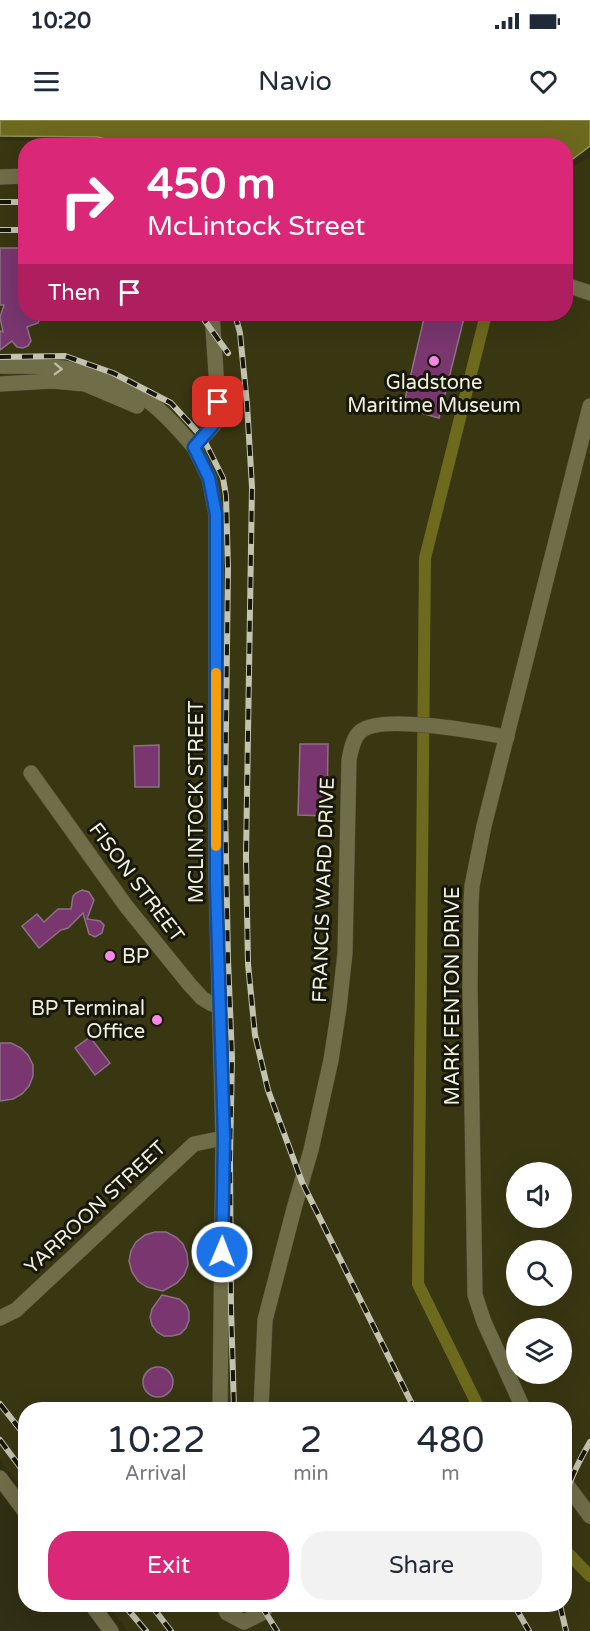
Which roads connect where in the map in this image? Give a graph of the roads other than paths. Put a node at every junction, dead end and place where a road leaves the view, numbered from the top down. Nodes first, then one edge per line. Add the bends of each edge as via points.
1 (18, 176) edge
2 (0, 177) edge
3 (573, 287) edge
4 (590, 293) edge
5 (212, 321) edge
6 (0, 366) edge
7 (0, 384) edge
8 (590, 406) edge
9 (177, 427) junction
10 (194, 447) junction
11 (507, 737) junction
12 (31, 772) dead end
13 (220, 1007) junction
14 (224, 1138) junction
15 (0, 1318) edge
16 (220, 1402) edge
17 (261, 1402) edge
18 (520, 1402) edge
19 (0, 1478) edge
20 (572, 1492) edge
21 (18, 1502) edge
22 (590, 1516) edge
23 (97, 1612) edge
24 (227, 1612) edge
25 (263, 1612) edge
26 (111, 1631) edge

1 - 2 street
3 - 4 street
5 - 10 street via 218,402 213,425
6 -> 9 street via 90,373 147,400
7 - 9 street via 85,384
8 - 11 street, MARK FENTON DRIVE
9 - 10 street, MCLINTOCK STREET
10 - 13 street, MCLINTOCK STREET via 209,478 216,514 216,884
11 - 17 street, FRANCIS WARD DRIVE via 456,728 374,725 361,730 352,746 345,953 339,1008 311,1150 265,1320
11 - 18 street, MARK FENTON DRIVE via 472,886 474,1283 481,1315
12 - 13 street, FISON STREET via 126,906 202,998
13 - 14 street, MCLINTOCK STREET
14 - 15 street, YARROON STREET via 194,1144 16,1310
14 - 16 street, MCLINTOCK STREET
19 - 21 street
20 - 22 street
23 - 26 street
24 - 25 street via 244,1622

